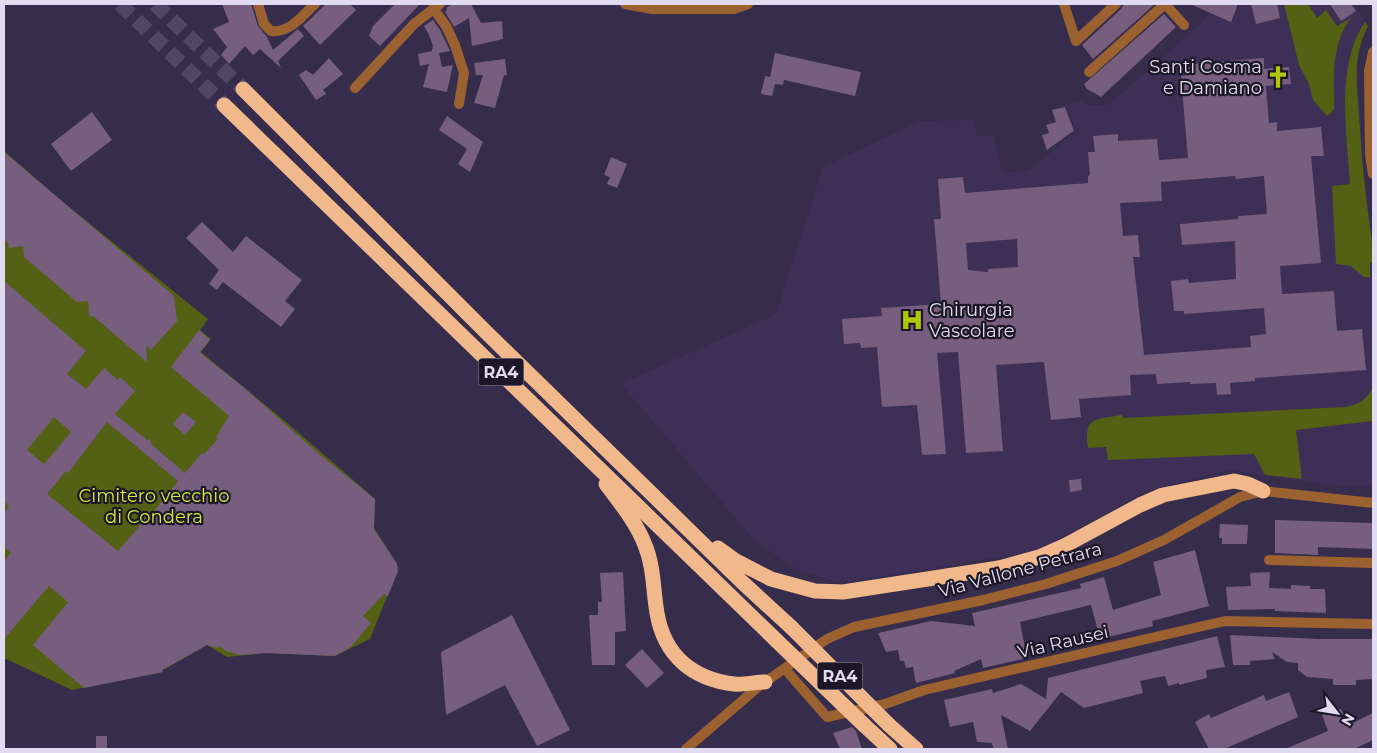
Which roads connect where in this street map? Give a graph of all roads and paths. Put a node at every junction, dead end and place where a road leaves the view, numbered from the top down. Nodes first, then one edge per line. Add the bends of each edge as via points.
1 (258, 4) edge
2 (315, 4) edge
3 (625, 4) edge
4 (748, 4) edge
5 (1064, 4) edge
6 (1116, 4) edge
7 (1165, 4) edge
8 (436, 6) edge
9 (1184, 25) dead end
10 (1373, 52) edge
11 (1089, 72) dead end
12 (355, 88) dead end
13 (243, 89) tunnel mouth
14 (459, 104) dead end
15 (224, 105) tunnel mouth
16 (1373, 174) edge
17 (577, 445) junction
18 (1263, 491) junction
19 (1373, 502) edge
20 (673, 514) junction
21 (1269, 560) dead end
22 (1373, 563) edge
23 (1373, 624) edge
24 (785, 669) junction
25 (765, 682) junction
26 (686, 749) edge
27 (890, 749) edge
28 (916, 749) edge

1 - 2 street via 264,24 271,31 280,32
3 - 4 street via 652,9 734,9
5 - 6 street via 1076,41
7 - 9 street
7 - 11 street
8 - 12 street via 414,24
8 - 14 street via 464,73
10 - 16 street via 1369,71
13 - 20 highway, RA4
15 - 17 highway, RA4
17 - 25 highway via 633,520 646,546 662,632 677,658 693,671 711,679 736,684
17 - 27 highway, RA4, bridge
18 - 19 street, Via Vallone Petrara
18 - 20 highway via 1234,481 1163,496 1039,557 999,568 843,592 815,591 771,579 736,561
18 - 24 street, Via Vallone Petrara via 1240,497 1164,540 1117,561 984,600 854,627 827,639
20 - 28 highway, RA4, bridge
21 - 22 street
23 - 24 street, Via Rausei via 1225,621 924,690 885,704 827,717
24 - 25 street, Via Vallone Petrara
25 - 26 street, Via Vallone Petrara

